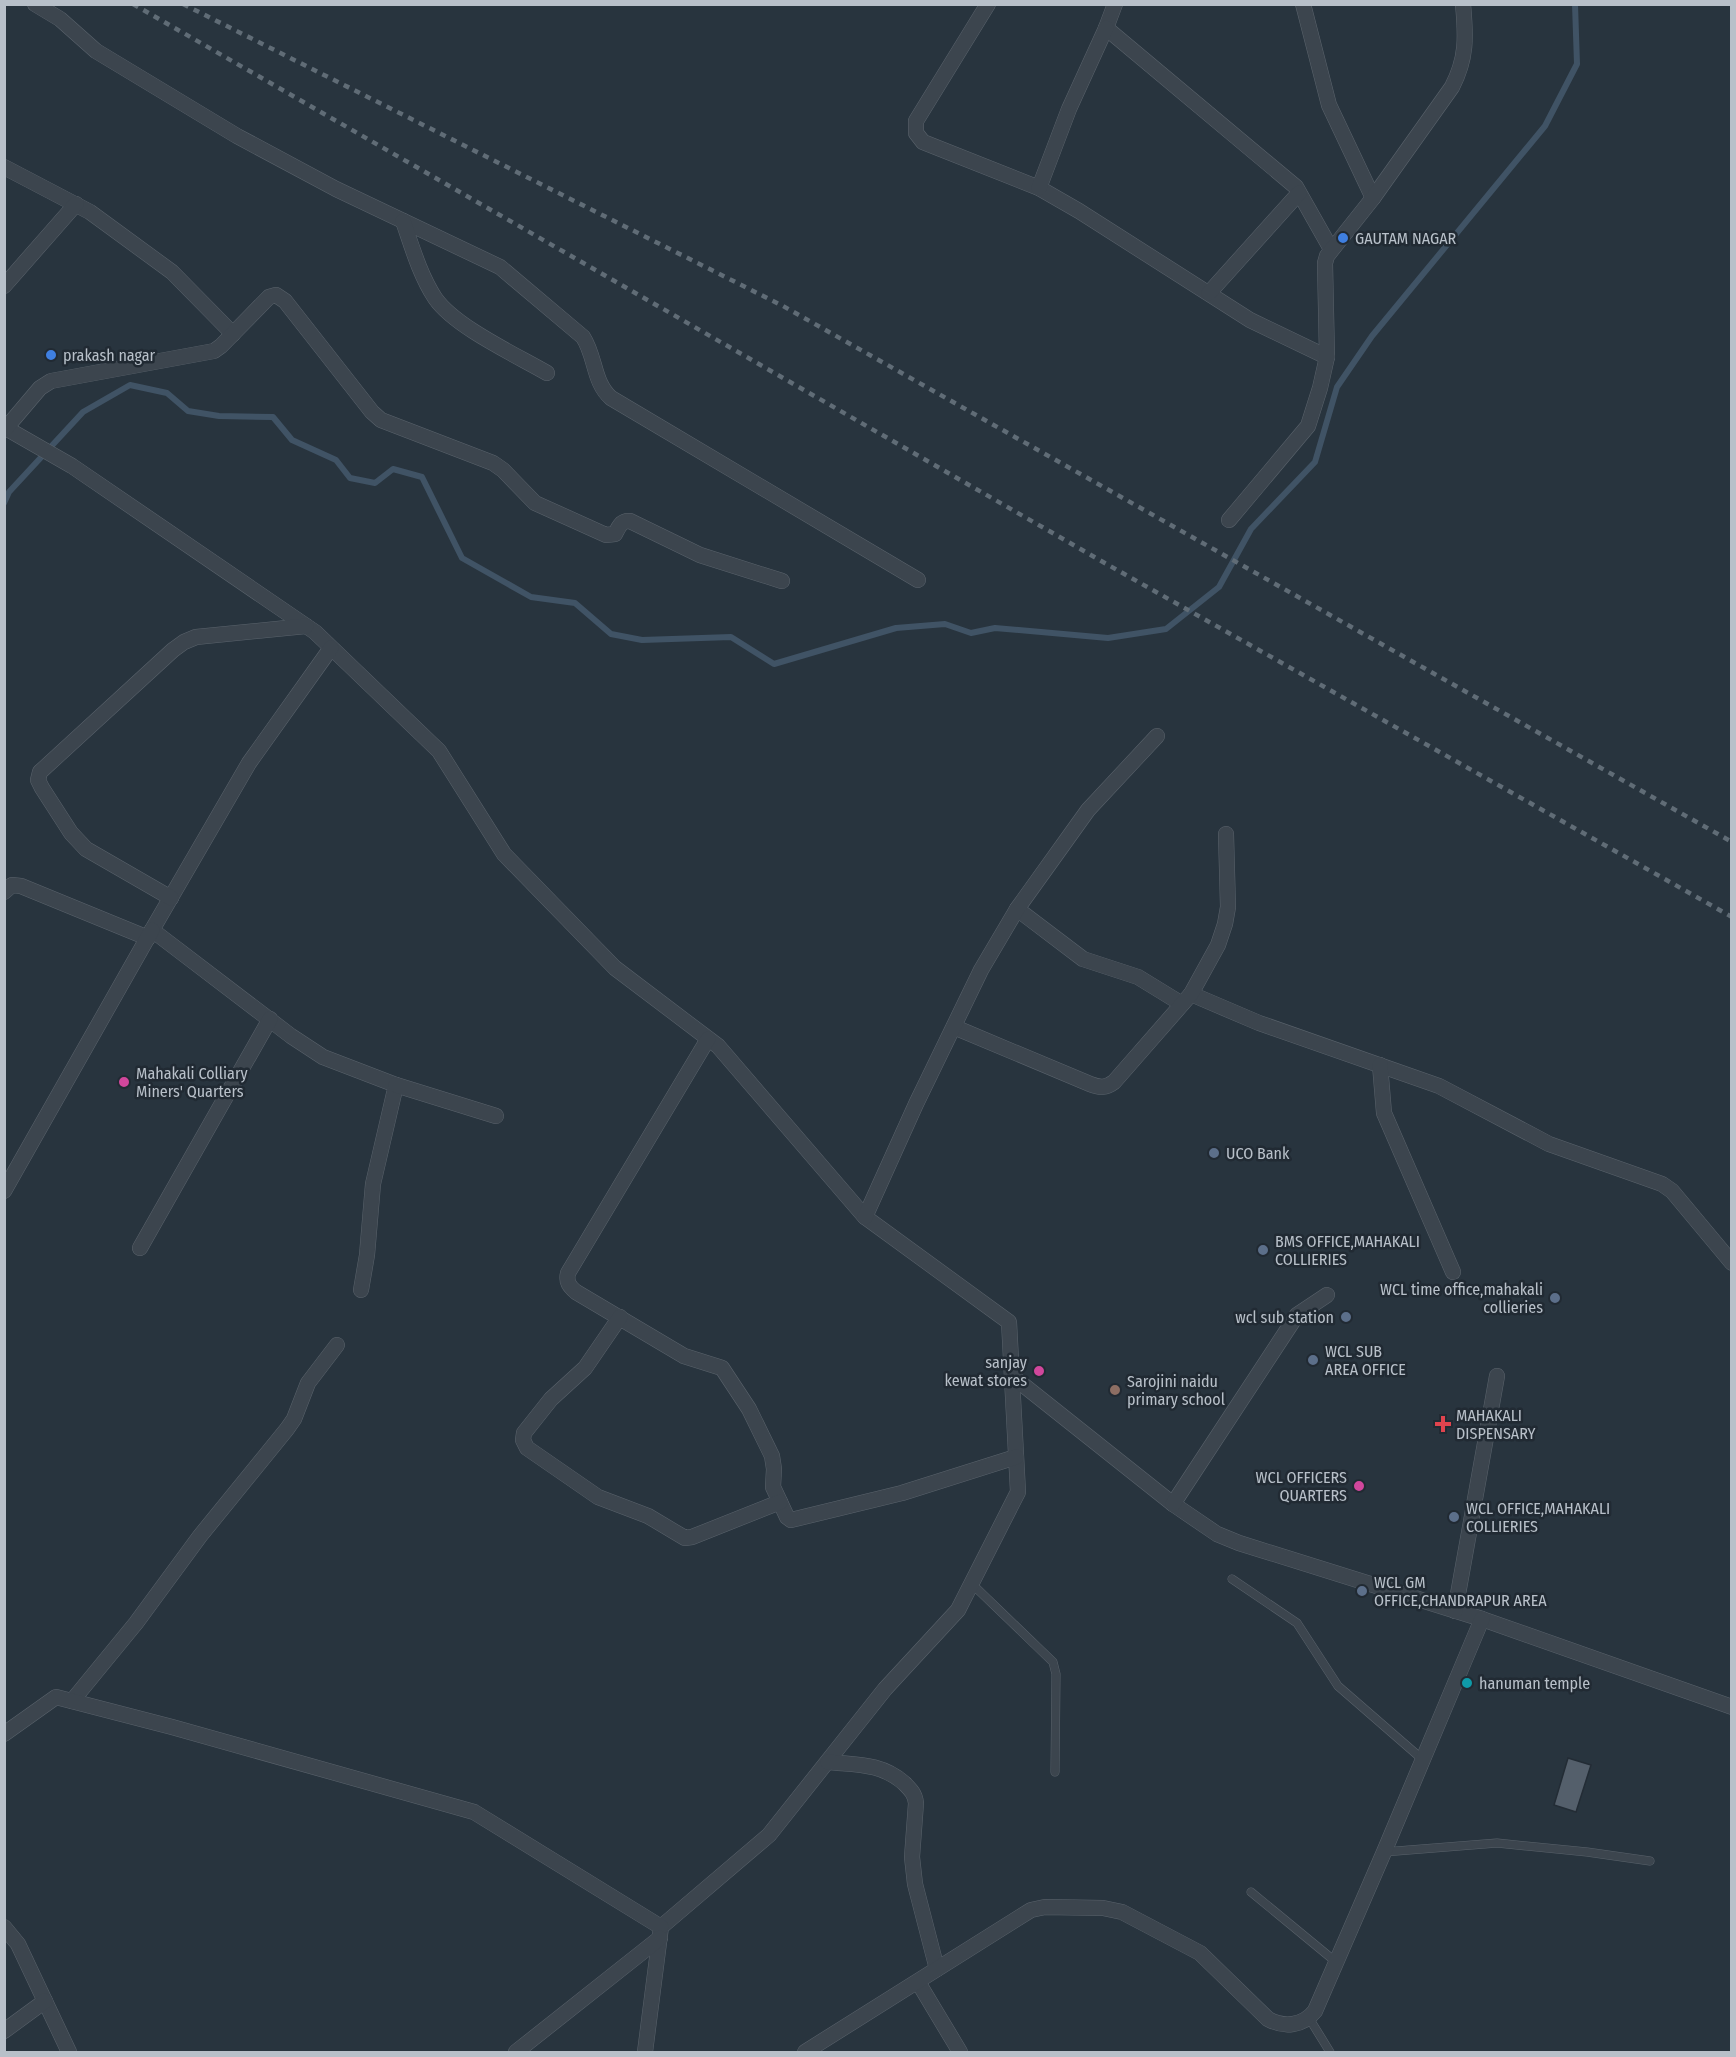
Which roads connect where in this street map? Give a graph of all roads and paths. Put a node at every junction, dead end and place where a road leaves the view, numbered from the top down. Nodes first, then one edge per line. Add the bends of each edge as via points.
1 (35, 4) edge
2 (988, 4) edge
3 (1115, 4) edge
4 (1303, 4) edge
5 (1463, 4) edge
6 (1106, 28) junction
7 (4, 166) edge
8 (1039, 188) junction
9 (1299, 193) junction
10 (1373, 198) junction
11 (76, 204) junction
12 (403, 221) junction
13 (1331, 249) junction
14 (4, 286) edge
15 (1209, 293) junction
16 (233, 334) junction
17 (1327, 357) junction
18 (547, 373) dead end
19 (7, 429) edge
20 (1229, 520) dead end
21 (918, 580) dead end
22 (782, 581) dead end
23 (306, 626) junction
24 (331, 648) junction
25 (1157, 736) dead end
26 (1226, 834) dead end
27 (4, 892) edge
28 (171, 898) junction
29 (1017, 909) junction
30 (150, 934) junction
31 (1187, 999) junction
32 (270, 1019) junction
33 (954, 1027) junction
34 (708, 1039) junction
35 (1380, 1065) junction
36 (396, 1085) junction
37 (496, 1116) dead end
38 (4, 1191) edge
39 (865, 1218) junction
40 (140, 1248) dead end
41 (1731, 1263) edge
42 (1453, 1272) dead end
43 (361, 1290) dead end
44 (1327, 1295) dead end
45 (620, 1317) junction
46 (337, 1345) dead end
47 (1011, 1376) junction
48 (1497, 1376) dead end
49 (1016, 1457) junction
50 (780, 1502) junction
51 (1173, 1504) junction
52 (1232, 1580) dead end
53 (971, 1583) junction
54 (1455, 1611) junction
55 (1482, 1619) junction
56 (72, 1701) junction
57 (1731, 1707) edge
58 (4, 1734) edge
59 (1422, 1759) junction
60 (828, 1762) junction
61 (1055, 1772) dead end
62 (1384, 1852) junction
63 (1650, 1861) dead end
64 (1251, 1892) dead end
65 (4, 1927) edge
66 (660, 1933) junction
67 (1336, 1962) junction
68 (937, 1970) junction
69 (918, 1982) junction
70 (45, 2001) junction
71 (1309, 2018) junction
72 (4, 2031) edge
73 (69, 2052) edge
74 (516, 2052) edge
75 (645, 2052) edge
76 (805, 2052) edge
77 (960, 2052) edge
78 (1330, 2052) edge

1 - 12 street via 60,19 96,51 237,136
2 - 8 street via 921,110 916,133 933,147
3 - 6 street
4 - 10 street via 1329,105
5 - 10 street via 1466,38 1460,72
6 - 8 street
6 - 9 street
7 - 11 street
8 - 15 street
9 - 13 street
9 - 15 street
10 - 13 street
11 - 14 street
11 - 16 street via 172,272
12 - 18 street via 421,271 447,312
12 - 21 street via 500,267 577,332 588,344 599,385 611,398
13 - 17 street via 1325,263
15 - 17 street via 1272,333
16 - 19 street via 205,354 45,384
16 - 22 street via 269,297 276,295 381,420 493,463 535,503 606,535 615,534 621,523 630,521 700,555
17 - 20 street via 1308,426
19 - 23 street via 72,466
23 - 24 street
23 - 28 street via 184,642 40,772 42,788 78,842
24 - 28 street via 249,763
24 - 34 street via 439,751 504,854 615,968
25 - 29 street via 1088,810
26 - 31 street via 1225,924 1218,945
27 - 30 street via 12,885 21,886
28 - 30 street
29 - 31 street via 1083,959
29 - 33 street via 981,970
30 - 32 street
30 - 38 street
31 - 33 street via 1107,1087 1098,1087
31 - 35 street
32 - 36 street via 323,1057
32 - 40 street
33 - 39 street
34 - 39 street
34 - 45 street via 568,1273 567,1280 576,1292
35 - 41 street via 1451,1091 1549,1144 1662,1184
35 - 42 street via 1384,1113
36 - 37 street
36 - 43 street via 373,1184
39 - 47 street via 1008,1322
44 - 51 street via 1297,1315
45 - 50 street via 684,1356 722,1368 749,1409 772,1456 774,1487
45 - 50 street via 585,1368 551,1399 524,1433 527,1448 597,1497 648,1516 685,1538
46 - 56 street via 308,1383 287,1429
47 - 49 street
47 - 51 street
48 - 54 street
49 - 50 street via 902,1493 795,1520 787,1517
49 - 53 street via 1018,1492
51 - 54 street via 1217,1534 1239,1543
52 - 59 lane via 1297,1623 1338,1686
53 - 60 street via 958,1610 885,1689
53 - 61 lane via 1053,1662
54 - 55 street
55 - 57 street
55 - 59 street
56 - 58 street via 56,1696
56 - 66 street via 474,1812
59 - 62 street
60 - 66 street via 770,1834
60 - 68 street via 887,1770 912,1790 916,1803 912,1857 915,1884
62 - 63 lane via 1497,1843
62 - 67 street
64 - 67 lane
65 - 70 street via 18,1944
66 - 74 street
66 - 75 street
67 - 71 street
68 - 69 street
68 - 71 street via 1031,1910 1103,1908 1122,1912 1192,1947 1268,2019 1297,2024
69 - 76 street
69 - 77 street
70 - 72 street
70 - 73 street
71 - 78 lane

